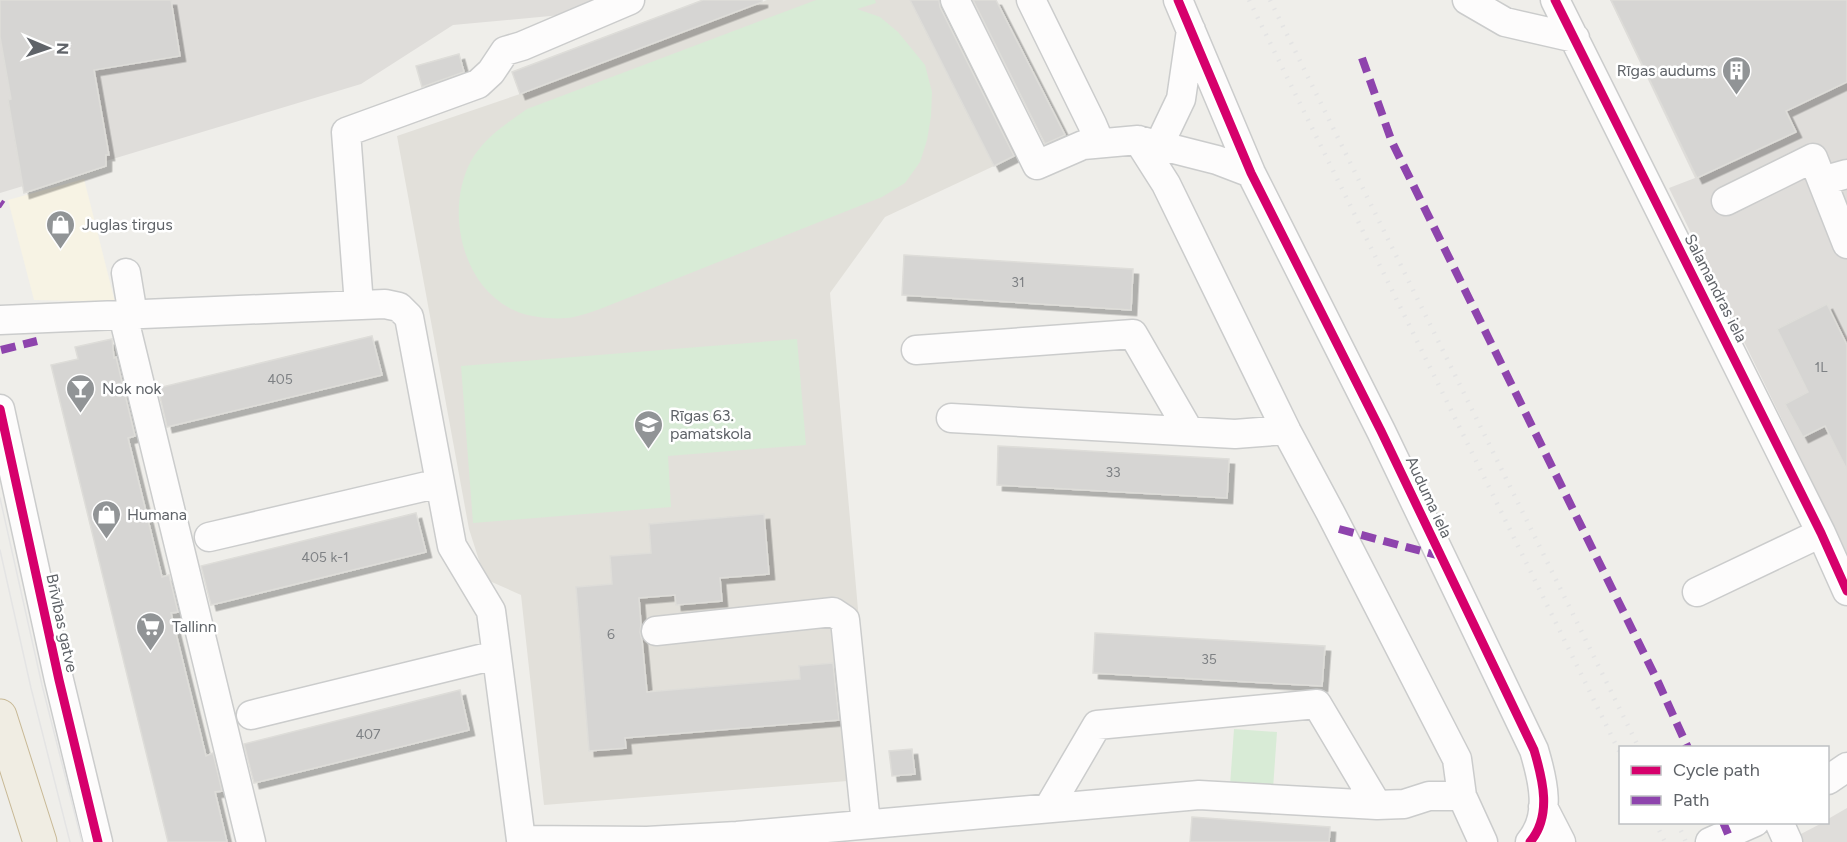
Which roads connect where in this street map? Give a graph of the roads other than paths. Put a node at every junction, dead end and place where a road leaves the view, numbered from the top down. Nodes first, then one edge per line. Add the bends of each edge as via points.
1 (630, 0) edge
2 (955, 0) edge
3 (1031, 0) edge
4 (1178, 0) edge
5 (1467, 0) edge
6 (1555, 0) edge
7 (1191, 30) junction
8 (1575, 38) junction
9 (1148, 142) junction
10 (1100, 143) junction
11 (1251, 173) junction
12 (1835, 178) edge
13 (1726, 201) dead end
14 (1847, 244) edge
15 (126, 273) dead end
16 (359, 305) junction
17 (128, 315) junction
18 (0, 320) edge
19 (916, 350) dead end
20 (0, 409) edge
21 (951, 418) dead end
22 (1286, 430) junction
23 (1189, 431) junction
24 (440, 483) junction
25 (1821, 533) junction
26 (209, 537) dead end
27 (1847, 591) edge
28 (1697, 592) dead end
29 (656, 631) dead end
30 (496, 655) junction
31 (251, 715) dead end
32 (2, 724) edge
33 (1847, 767) edge
34 (1829, 779) edge
35 (1462, 796) junction
36 (1377, 805) junction
37 (1048, 807) junction
38 (1543, 807) junction
39 (866, 824) junction
40 (1750, 824) edge
41 (1780, 824) edge
42 (521, 841) edge
43 (16, 842) edge
44 (40, 842) edge
45 (98, 842) edge
46 (251, 842) edge
47 (1483, 842) edge
48 (1530, 842) edge
49 (1561, 842) edge
50 (1710, 842) edge
51 (1788, 842) edge

1 - 16 street via 504,51 478,84 346,132
2 - 10 street via 1037,165 1083,145
3 - 10 street
4 - 7 street, Auduma iela
5 - 8 street via 1505,22
6 - 8 street, Salamandras iela
7 - 9 street via 1181,99
7 - 11 street, Auduma iela
8 - 25 street, Salamandras iela
9 - 10 street
9 - 11 street
9 - 22 street
11 - 38 street, Auduma iela via 1381,431 1534,750 1543,780
12 - 13 street via 1813,158
12 - 14 street
15 - 17 street
16 - 17 street
16 - 24 street via 385,304 399,308 409,317
17 - 18 street
17 - 46 street
19 - 23 street via 1132,334
20 - 45 street, Brīvības gatve
21 - 23 street
22 - 23 street via 1235,434
22 - 35 street via 1457,759
24 - 26 street
24 - 30 street via 452,546 491,611
25 - 27 street, Salamandras iela
25 - 28 street
29 - 39 street via 833,612 845,620
30 - 31 street
30 - 42 street
32 - 43 highway
32 - 44 highway
33 - 34 street
35 - 36 street via 1428,796 1404,804
35 - 47 street
36 - 37 street via 1199,795
36 - 37 street via 1317,704 1097,726
37 - 39 street
38 - 48 street, Auduma iela via 1538,832
38 - 49 street
39 - 42 street via 647,841
40 - 50 street
41 - 51 street

